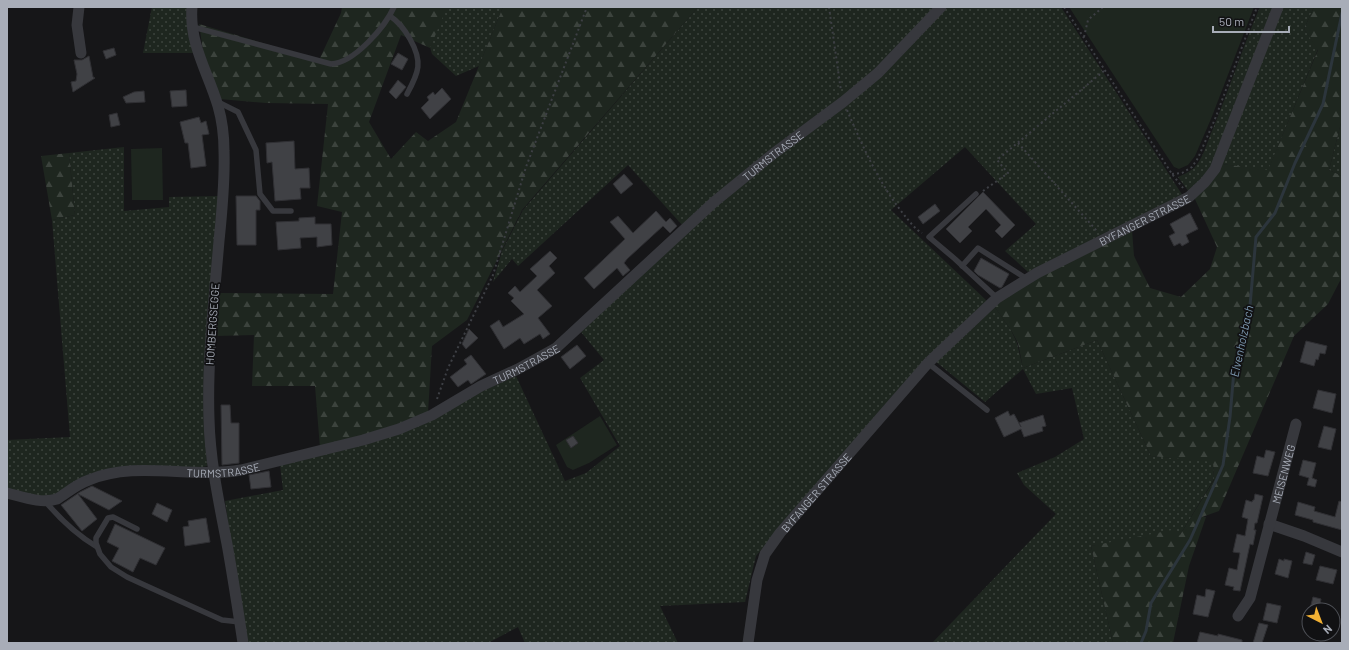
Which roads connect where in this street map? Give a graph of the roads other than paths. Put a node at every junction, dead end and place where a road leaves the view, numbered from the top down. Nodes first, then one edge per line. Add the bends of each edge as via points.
1 (79, 7) edge
2 (192, 7) edge
3 (394, 7) edge
4 (941, 7) edge
5 (1278, 7) edge
6 (390, 16) junction
7 (193, 27) junction
8 (81, 53) dead end
9 (407, 94) dead end
10 (216, 101) junction
11 (976, 194) road end
12 (292, 211) dead end
13 (962, 266) junction
14 (1028, 279) junction
15 (997, 298) junction
16 (928, 363) junction
17 (987, 410) dead end
18 (1296, 424) dead end
19 (214, 472) junction
20 (7, 493) edge
21 (44, 501) junction
22 (1269, 524) junction
23 (137, 529) dead end
24 (97, 547) junction
25 (1342, 552) edge
26 (1238, 616) dead end
27 (240, 622) junction
28 (243, 643) edge
29 (748, 643) edge

1 - 8 street via 77,25
2 - 7 street, HOMBERGSEGGE
3 - 6 lane
4 - 19 street, TURMSTRASSE via 878,73 714,202 556,348 481,386 432,415 399,429 241,470
5 - 14 street, BYFANGER STRASSE via 1215,169 1205,182 1189,196
6 - 7 lane via 358,51 338,64
6 - 9 lane via 405,30 417,53 417,75
7 - 10 street, HOMBERGSEGGE via 198,57
10 - 12 lane via 238,112 240,116 256,150 260,194 273,211
10 - 19 street, HOMBERGSEGGE via 224,152 222,212 209,368 209,420
11 - 13 lane via 929,236
13 - 14 lane via 978,248
13 - 15 lane
14 - 15 street, BYFANGER STRASSE
15 - 16 street, BYFANGER STRASSE
16 - 17 lane
16 - 29 street, BYFANGER STRASSE via 780,533 765,554 757,580
18 - 22 street, MEISENWEG
19 - 21 street, TURMSTRASSE via 128,472 107,475 88,480 57,499
19 - 27 street, HOMBERGSEGGE
20 - 21 street, TURMSTRASSE
21 - 24 lane via 73,530
22 - 25 street
22 - 26 street, MEISENWEG via 1250,598
23 - 24 lane via 109,517 96,538
24 - 27 lane via 114,570 127,577 222,620
27 - 28 street, HOMBERGSEGGE

